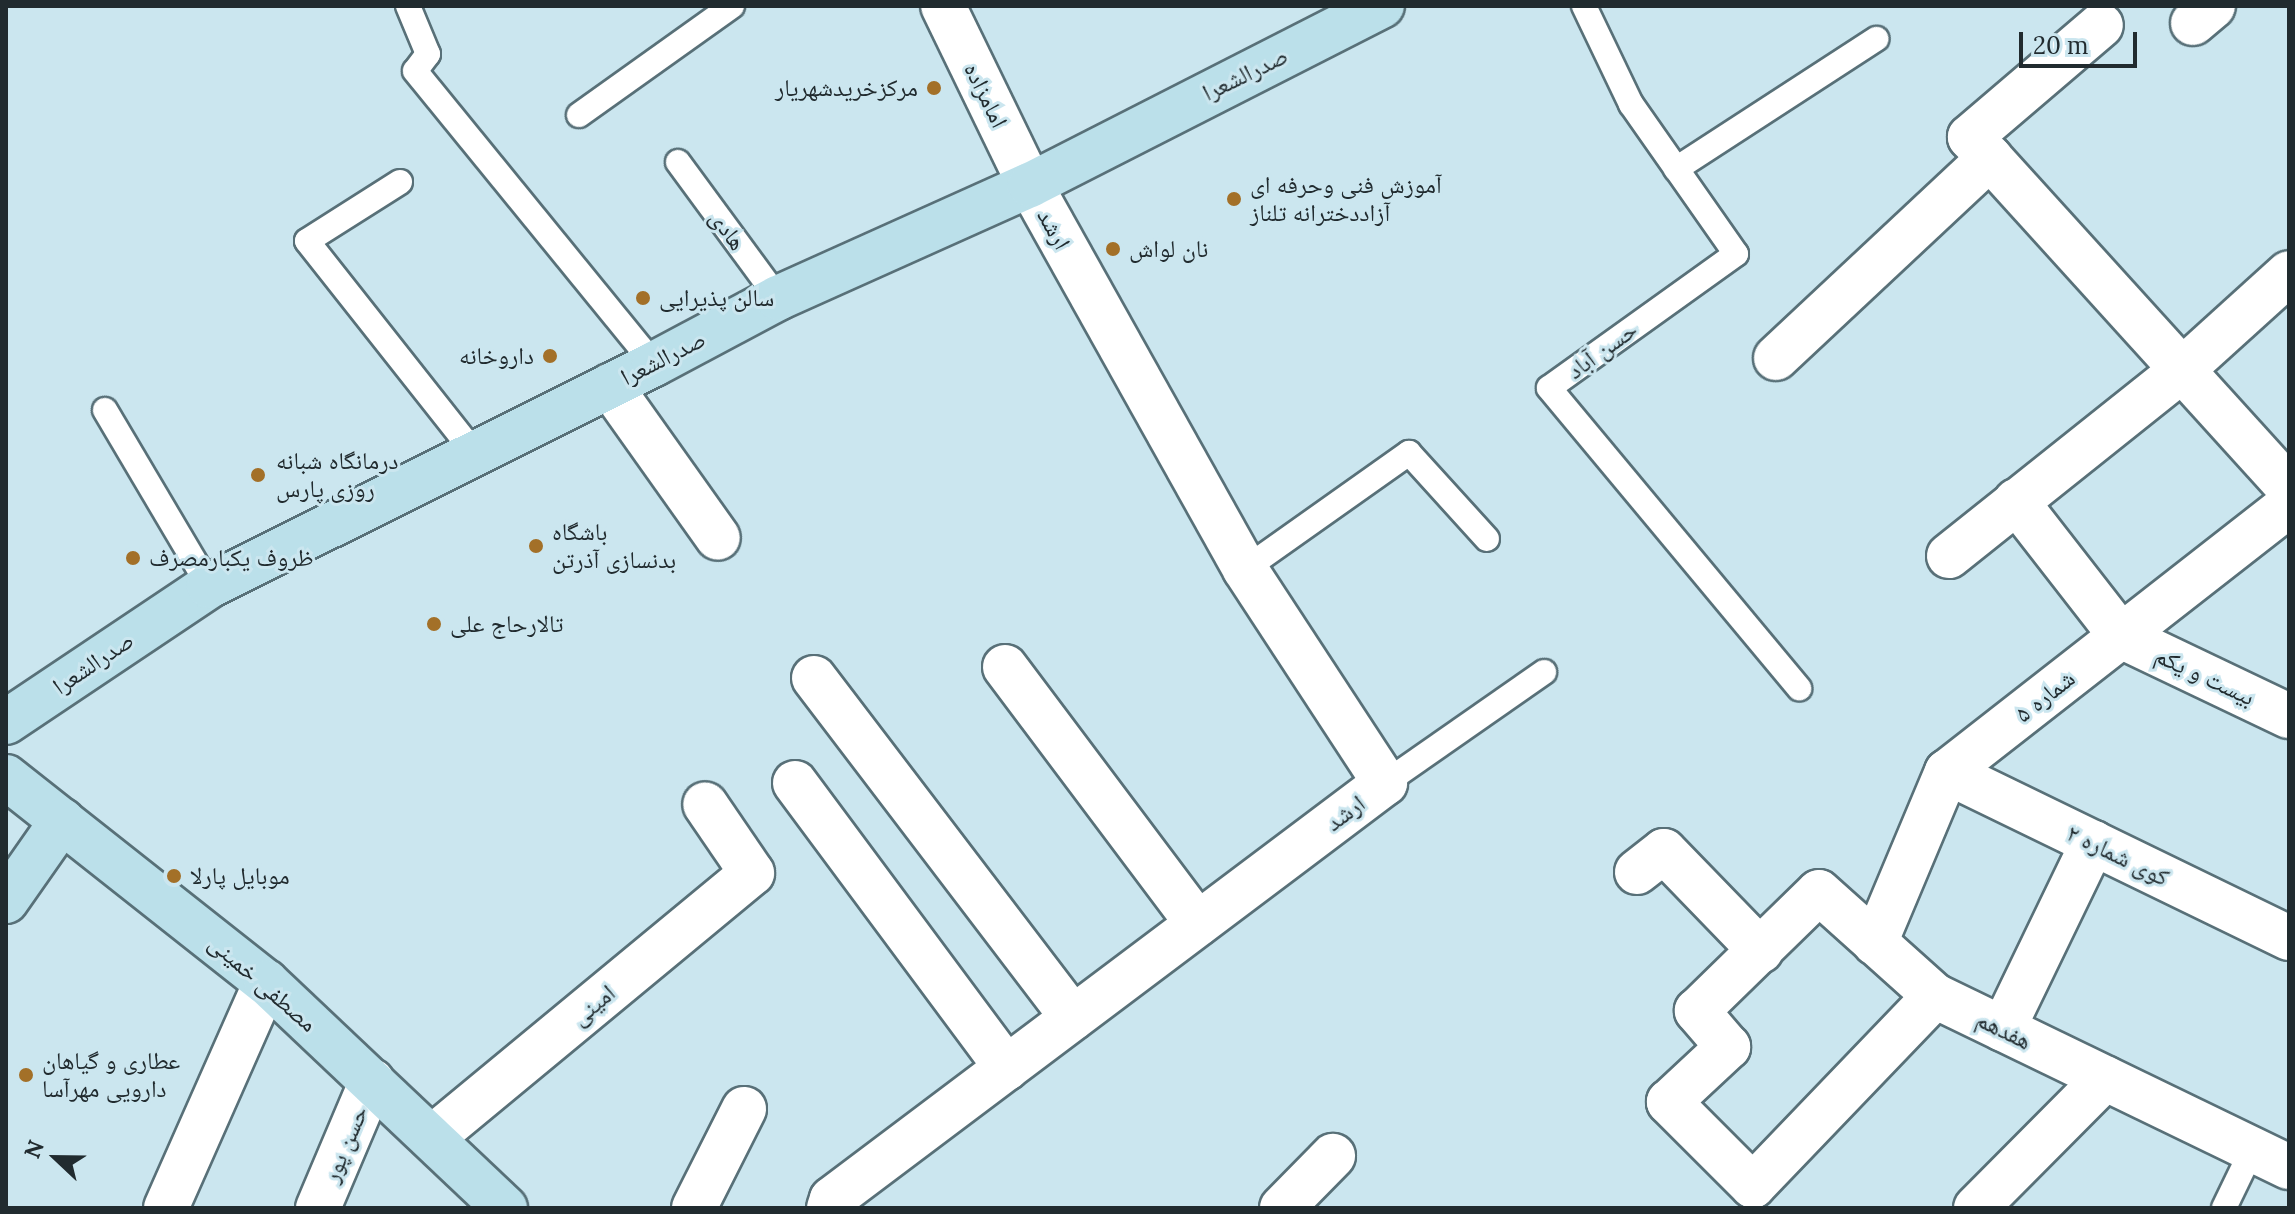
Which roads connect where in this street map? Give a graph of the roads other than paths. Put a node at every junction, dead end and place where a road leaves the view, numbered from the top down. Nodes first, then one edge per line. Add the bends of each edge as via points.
1 (408, 6) edge
2 (732, 6) edge
3 (943, 6) edge
4 (1382, 6) edge
5 (1584, 6) edge
6 (2101, 25) dead end
7 (1876, 39) dead end
8 (579, 115) dead end
9 (1990, 158) junction
10 (678, 162) dead end
11 (1676, 169) junction
12 (400, 182) dead end
13 (1030, 185) junction
14 (2289, 273) edge
15 (778, 298) junction
16 (1776, 358) dead end
17 (654, 364) junction
18 (2182, 370) junction
19 (610, 386) junction
20 (105, 410) dead end
21 (475, 454) junction
22 (2289, 488) edge
23 (2016, 501) junction
24 (2289, 505) edge
25 (718, 538) dead end
26 (1487, 539) dead end
27 (1949, 556) dead end
28 (1245, 569) junction
29 (209, 586) junction
30 (2121, 636) junction
31 (1005, 667) dead end
32 (1544, 672) dead end
33 (814, 678) dead end
34 (1799, 688) dead end
35 (2289, 716) edge
36 (6, 722) edge
37 (1947, 772) junction
38 (6, 777) edge
39 (795, 783) dead end
40 (1385, 783) junction
41 (705, 804) dead end
42 (62, 821) junction
43 (2093, 843) junction
44 (1637, 872) dead end
45 (6, 901) edge
46 (1198, 924) junction
47 (2289, 938) edge
48 (1875, 943) junction
49 (1761, 951) junction
50 (266, 982) junction
51 (1935, 996) junction
52 (1073, 1018) junction
53 (2003, 1029) junction
54 (1007, 1068) junction
55 (2105, 1078) junction
56 (372, 1081) junction
57 (744, 1109) dead end
58 (433, 1137) junction
59 (1333, 1156) dead end
60 (2270, 1158) edge
61 (166, 1208) edge
62 (318, 1208) edge
63 (505, 1208) edge
64 (694, 1208) edge
65 (829, 1208) edge
66 (1282, 1208) edge
67 (1976, 1208) edge
68 (2224, 1208) edge

1 - 17 lane via 428,54 415,71
2 - 8 lane
3 - 13 street, امامزاده
4 - 13 main road, صدرالشعرا
5 - 11 lane, حسن آباد via 1631,104
6 - 9 street via 1970,137
7 - 11 lane
9 - 16 street
9 - 18 street
10 - 15 lane, هادی
11 - 34 lane, حسن آباد via 1736,254 1549,388
12 - 21 lane via 307,241
13 - 15 main road, صدرالشعرا
13 - 28 street, ارشد
14 - 18 street
15 - 17 main road, صدرالشعرا
17 - 19 main road, صدرالشعرا
18 - 22 street
18 - 23 street
19 - 21 main road, صدرالشعرا
19 - 25 street
20 - 29 lane
21 - 29 main road, صدرالشعرا
23 - 27 street
23 - 30 street
24 - 30 street, شماره ۵
26 - 28 lane via 1409,453
28 - 40 street, ارشد
29 - 36 main road, صدرالشعرا
30 - 35 street, بیست و یکم
30 - 37 street, شماره ۵
31 - 46 street
32 - 40 lane
33 - 52 street
37 - 43 street, کوی شماره ۲
37 - 48 street, شماره ۵
38 - 42 main road, مصطفی خمینی
39 - 54 street
40 - 46 street, ارشد
41 - 58 street, امینی via 752,873
42 - 45 main road
42 - 50 main road, مصطفی خمینی
43 - 47 street, کوی شماره ۲
43 - 53 street
44 - 49 street via 1664,851
46 - 52 street, ارشد
48 - 49 street, هفدهم via 1819,892
48 - 51 street, هفدهم
49 - 51 street via 1697,1011 1728,1047 1669,1102 1753,1186
50 - 56 main road, مصطفی خمینی
50 - 61 street
51 - 53 street, هفدهم
52 - 54 street, ارشد
53 - 55 street, هفدهم
54 - 65 street, ارشد via 832,1199
55 - 60 street, هفدهم
55 - 67 street
56 - 58 main road, مصطفی خمینی
56 - 62 street, حسن پور
57 - 64 street
58 - 63 main road, مصطفی خمینی
59 - 66 street
60 - 68 lane

